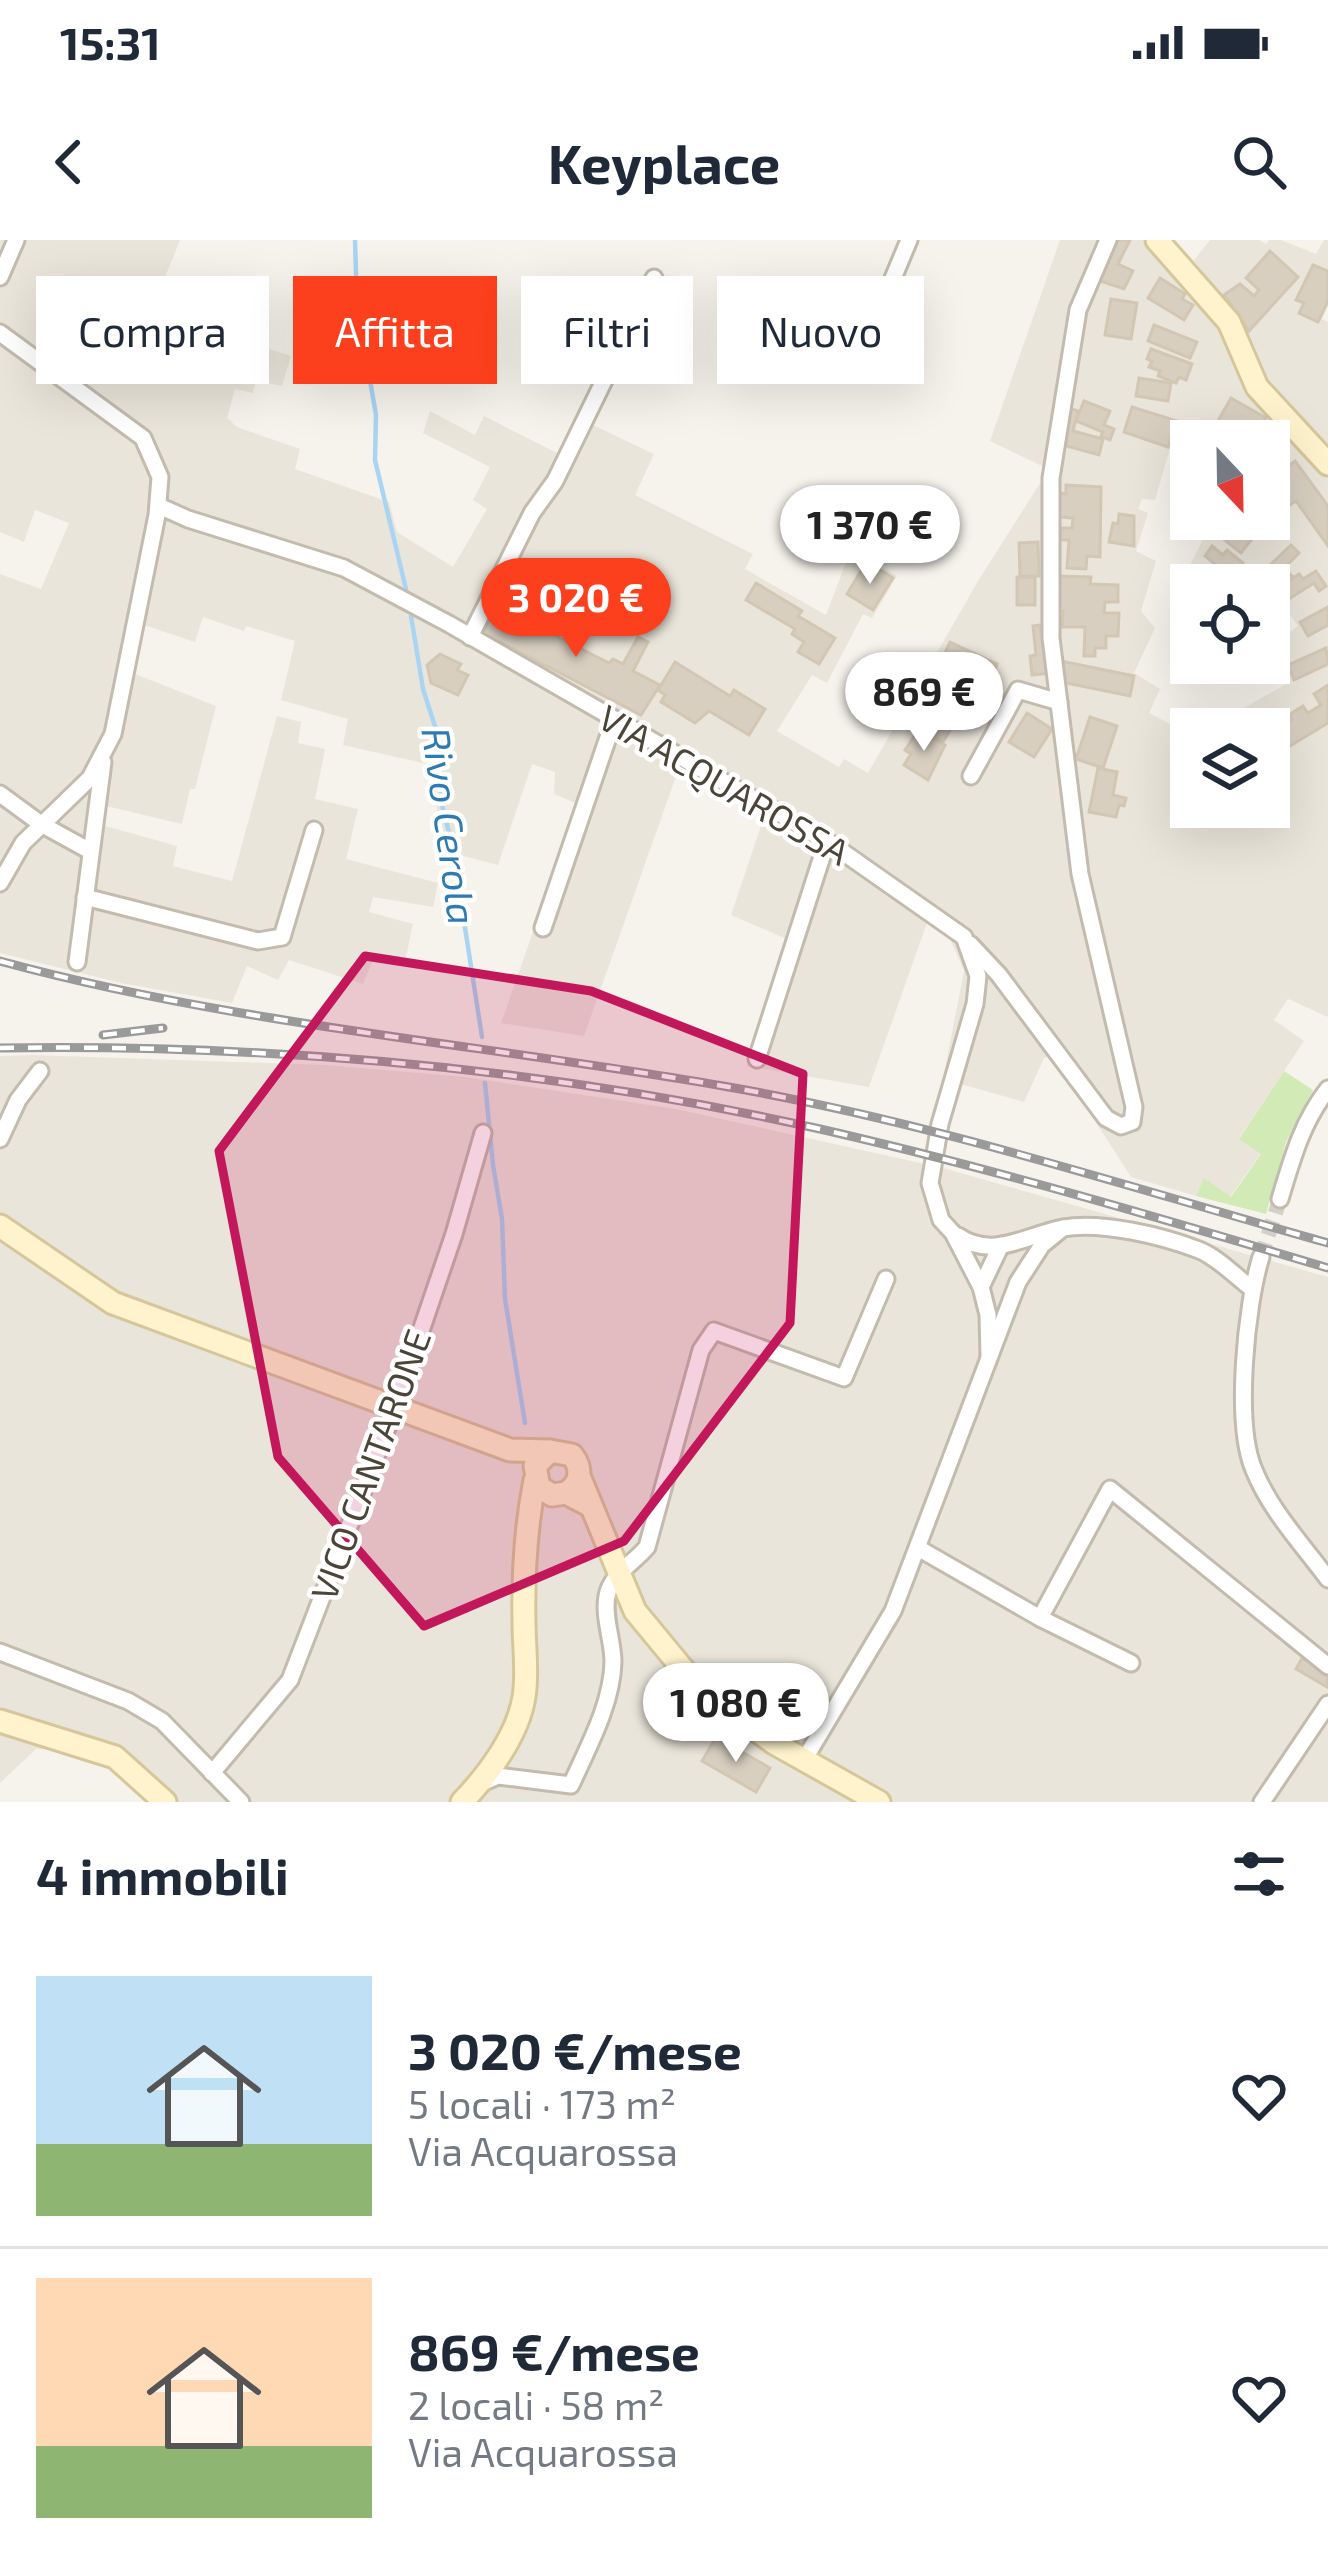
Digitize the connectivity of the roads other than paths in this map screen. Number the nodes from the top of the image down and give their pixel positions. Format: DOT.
graph roads {
  1 [pos="16,240"];
  2 [pos="910,240"];
  3 [pos="1108,240"];
  4 [pos="1157,240"];
  5 [pos="894,276"];
  6 [pos="0,278"];
  7 [pos="0,333"];
  8 [pos="602,384"];
  9 [pos="1328,464"];
  10 [pos="159,506"];
  11 [pos="470,637"];
  12 [pos="1059,703"];
  13 [pos="614,720"];
  14 [pos="103,760"];
  15 [pos="970,776"];
  16 [pos="0,794"];
  17 [pos="41,824"];
  18 [pos="314,830"];
  19 [pos="827,841"];
  20 [pos="90,851"];
  21 [pos="0,883"];
  22 [pos="85,897"];
  23 [pos="542,928"];
  24 [pos="964,937"];
  25 [pos="77,962"];
  26 [pos="757,1059"];
  27 [pos="40,1071"];
  28 [pos="1328,1088"];
  29 [pos="483,1133"];
  30 [pos="0,1139"];
  31 [pos="1280,1199"];
  32 [pos="0,1226"];
  33 [pos="1063,1228"];
  34 [pos="953,1233"];
  35 [pos="1001,1245"];
  36 [pos="1261,1257"];
  37 [pos="886,1280"];
  38 [pos="1018,1282"];
  39 [pos="981,1287"];
  40 [pos="1251,1288"];
  41 [pos="989,1357"];
  42 [pos="395,1407"];
  43 [pos="510,1450"];
  44 [pos="550,1451"];
  45 [pos="535,1477"];
  46 [pos="568,1488"];
  47 [pos="530,1509"];
  48 [pos="918,1548"];
  49 [pos="620,1572"];
  50 [pos="1328,1579"];
  51 [pos="1040,1618"];
  52 [pos="0,1652"];
  53 [pos="1132,1663"];
  54 [pos="1328,1666"];
  55 [pos="1328,1704"];
  56 [pos="0,1721"];
  57 [pos="804,1760"];
  58 [pos="212,1773"];
  59 [pos="481,1783"];
  60 [pos="165,1802"];
  61 [pos="241,1802"];
  62 [pos="463,1802"];
  63 [pos="879,1802"];
  64 [pos="1262,1802"];
  1 -- 6 [label="street"];
  2 -- 5 [label="street"];
  3 -- 12 [label="street"];
  4 -- 9 [label="street"];
  7 -- 10 [label="street"];
  8 -- 11 [label="street"];
  10 -- 11 [label="street, VIA ACQUAROSSA"];
  10 -- 14 [label="street"];
  11 -- 13 [label="street, VIA ACQUAROSSA"];
  12 -- 15 [label="street"];
  12 -- 24 [label="street, VIA ACQUAROSSA"];
  13 -- 19 [label="street, VIA ACQUAROSSA"];
  13 -- 23 [label="street"];
  14 -- 17 [label="street"];
  14 -- 20 [label="street"];
  16 -- 17 [label="street"];
  17 -- 20 [label="street"];
  17 -- 21 [label="street"];
  18 -- 22 [label="street"];
  19 -- 24 [label="street, VIA ACQUAROSSA"];
  19 -- 26 [label="street"];
  20 -- 22 [label="street"];
  22 -- 25 [label="street"];
  24 -- 34 [label="street"];
  27 -- 30 [label="street"];
  28 -- 31 [label="street"];
  29 -- 42 [label="street, VICO CANTARONE"];
  32 -- 42 [label="street"];
  33 -- 35 [label="street"];
  33 -- 38 [label="street"];
  33 -- 40 [label="street"];
  34 -- 35 [label="street"];
  34 -- 39 [label="street"];
  35 -- 38 [label="street"];
  35 -- 39 [label="street"];
  36 -- 40 [label="street"];
  37 -- 49 [label="street"];
  38 -- 41 [label="street"];
  39 -- 41 [label="street"];
  40 -- 50 [label="street"];
  41 -- 48 [label="street"];
  42 -- 43 [label="street"];
  42 -- 58 [label="street, VICO CANTARONE"];
  43 -- 44 [label="street"];
  43 -- 45 [label="street"];
  44 -- 45 [label="street"];
  44 -- 46 [label="street"];
  45 -- 46 [label="street"];
  45 -- 47 [label="street"];
  46 -- 47 [label="street"];
  46 -- 49 [label="street"];
  47 -- 59 [label="street"];
  48 -- 51 [label="street"];
  48 -- 57 [label="street"];
  49 -- 57 [label="street"];
  49 -- 59 [label="street"];
  51 -- 53 [label="street"];
  51 -- 54 [label="street"];
  52 -- 58 [label="street"];
  55 -- 64 [label="street"];
  56 -- 60 [label="street"];
  57 -- 63 [label="street"];
  58 -- 61 [label="street"];
  59 -- 62 [label="street"];
}
